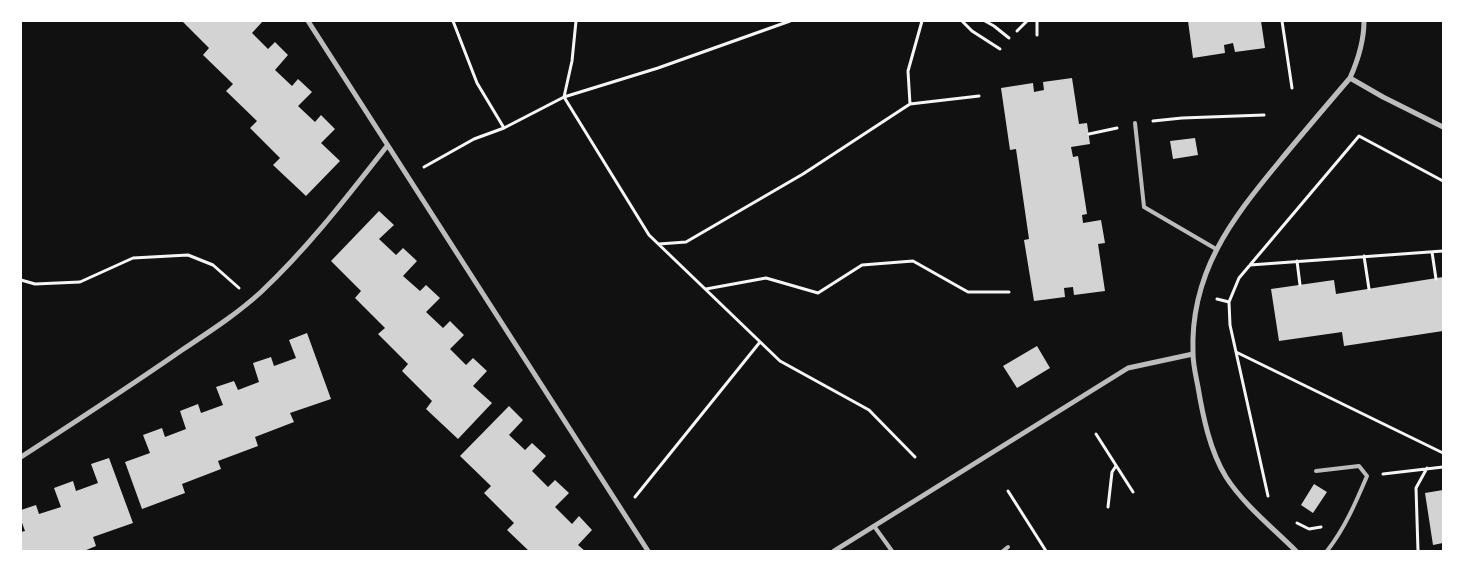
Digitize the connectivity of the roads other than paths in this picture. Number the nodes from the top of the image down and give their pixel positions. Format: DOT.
graph roads {
  1 [pos="308,21"];
  2 [pos="1364,21"];
  3 [pos="1350,78"];
  4 [pos="1135,123"];
  5 [pos="1443,127"];
  6 [pos="387,146"];
  7 [pos="1216,249"];
  8 [pos="1193,354"];
  9 [pos="21,457"];
  10 [pos="1316,471"];
  11 [pos="874,526"];
  12 [pos="1008,548"];
  13 [pos="648,551"];
  14 [pos="834,551"];
  15 [pos="892,551"];
  16 [pos="1003,551"];
  17 [pos="1296,551"];
  18 [pos="1327,551"];
  1 -- 6 [label="street"];
  2 -- 3 [label="street"];
  3 -- 5 [label="street"];
  3 -- 7 [label="street"];
  4 -- 7 [label="lane"];
  6 -- 9 [label="street"];
  6 -- 13 [label="street"];
  7 -- 8 [label="street"];
  8 -- 11 [label="street"];
  8 -- 17 [label="street"];
  10 -- 18 [label="lane"];
  11 -- 14 [label="street"];
  11 -- 15 [label="lane"];
  12 -- 16 [label="lane"];
}
